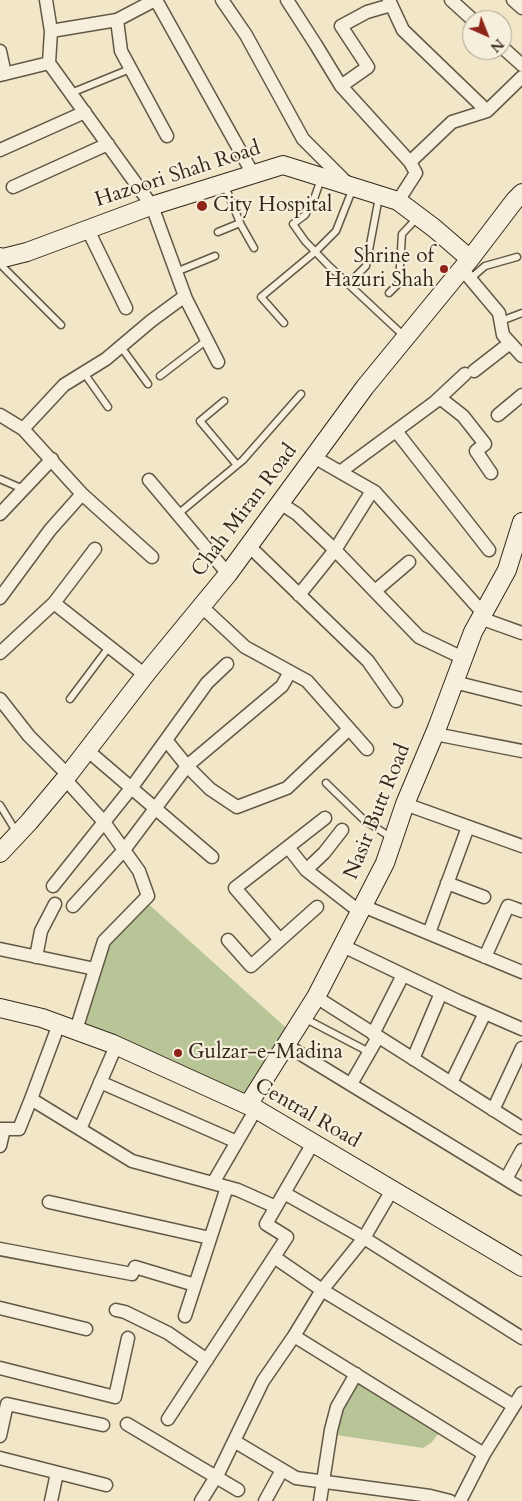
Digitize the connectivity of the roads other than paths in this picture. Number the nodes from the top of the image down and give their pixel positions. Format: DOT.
graph roads {
  1 [pos="46,0"];
  2 [pos="155,0"];
  3 [pos="222,0"];
  4 [pos="451,0"];
  5 [pos="513,0"];
  6 [pos="290,1"];
  7 [pos="390,2"];
  8 [pos="522,8"];
  9 [pos="462,10"];
  10 [pos="117,20"];
  11 [pos="51,30"];
  12 [pos="0,51"];
  13 [pos="512,56"];
  14 [pos="49,63"];
  15 [pos="522,65"];
  16 [pos="130,69"];
  17 [pos="2,74"];
  18 [pos="522,77"];
  19 [pos="341,86"];
  20 [pos="71,93"];
  21 [pos="487,111"];
  22 [pos="85,112"];
  23 [pos="167,136"];
  24 [pos="108,144"];
  25 [pos="0,150"];
  26 [pos="410,162"];
  27 [pos="253,174"];
  28 [pos="322,177"];
  29 [pos="224,183"];
  30 [pos="13,187"];
  31 [pos="352,187"];
  32 [pos="522,193"];
  33 [pos="380,195"];
  34 [pos="398,201"];
  35 [pos="152,206"];
  36 [pos="418,216"];
  37 [pos="240,223"];
  38 [pos="88,230"];
  39 [pos="218,232"];
  40 [pos="254,248"];
  41 [pos="315,252"];
  42 [pos="368,255"];
  43 [pos="1,256"];
  44 [pos="215,256"];
  45 [pos="517,257"];
  46 [pos="400,260"];
  47 [pos="467,269"];
  48 [pos="176,272"];
  49 [pos="348,284"];
  50 [pos="389,293"];
  51 [pos="185,296"];
  52 [pos="126,308"];
  53 [pos="522,313"];
  54 [pos="501,321"];
  55 [pos="284,323"];
  56 [pos="61,325"];
  57 [pos="406,338"];
  58 [pos="207,340"];
  59 [pos="510,343"];
  60 [pos="121,347"];
  61 [pos="522,356"];
  62 [pos="218,362"];
  63 [pos="84,373"];
  64 [pos="160,376"];
  65 [pos="148,384"];
  66 [pos="302,394"];
  67 [pos="522,395"];
  68 [pos="440,398"];
  69 [pos="224,400"];
  70 [pos="108,407"];
  71 [pos="0,415"];
  72 [pos="498,416"];
  73 [pos="23,429"];
  74 [pos="396,430"];
  75 [pos="314,457"];
  76 [pos="52,459"];
  77 [pos="237,465"];
  78 [pos="340,472"];
  79 [pos="491,473"];
  80 [pos="0,479"];
  81 [pos="149,480"];
  82 [pos="23,489"];
  83 [pos="372,491"];
  84 [pos="82,494"];
  85 [pos="280,503"];
  86 [pos="0,514"];
  87 [pos="178,514"];
  88 [pos="522,522"];
  89 [pos="249,546"];
  90 [pos="518,547"];
  91 [pos="95,550"];
  92 [pos="335,550"];
  93 [pos="489,550"];
  94 [pos="152,557"];
  95 [pos="409,562"];
  96 [pos="228,574"];
  97 [pos="375,591"];
  98 [pos="300,594"];
  99 [pos="0,598"];
  100 [pos="54,603"];
  101 [pos="201,606"];
  102 [pos="482,616"];
  103 [pos="522,633"];
  104 [pos="110,647"];
  105 [pos="0,653"];
  106 [pos="463,658"];
  107 [pos="227,664"];
  108 [pos="290,672"];
  109 [pos="145,675"];
  110 [pos="454,682"];
  111 [pos="70,698"];
  112 [pos="522,699"];
  113 [pos="396,701"];
  114 [pos="2,707"];
  115 [pos="349,729"];
  116 [pos="434,734"];
  117 [pos="166,740"];
  118 [pos="367,749"];
  119 [pos="87,750"];
  120 [pos="522,752"];
  121 [pos="187,766"];
  122 [pos="67,777"];
  123 [pos="326,783"];
  124 [pos="132,788"];
  125 [pos="405,804"];
  126 [pos="0,805"];
  127 [pos="156,807"];
  128 [pos="325,818"];
  129 [pos="104,822"];
  130 [pos="468,827"];
  131 [pos="342,830"];
  132 [pos="18,834"];
  133 [pos="393,838"];
  134 [pos="522,846"];
  135 [pos="288,847"];
  136 [pos="124,850"];
  137 [pos="0,853"];
  138 [pos="212,857"];
  139 [pos="306,870"];
  140 [pos="447,883"];
  141 [pos="53,886"];
  142 [pos="484,897"];
  143 [pos="55,904"];
  144 [pos="73,906"];
  145 [pos="317,907"];
  146 [pos="362,909"];
  147 [pos="522,911"];
  148 [pos="428,933"];
  149 [pos="228,940"];
  150 [pos="280,940"];
  151 [pos="343,946"];
  152 [pos="0,949"];
  153 [pos="36,957"];
  154 [pos="485,957"];
  155 [pos="520,967"];
  156 [pos="95,969"];
  157 [pos="403,975"];
  158 [pos="441,993"];
  159 [pos="316,997"];
  160 [pos="1,1010"];
  161 [pos="485,1013"];
  162 [pos="304,1017"];
  163 [pos="59,1024"];
  164 [pos="522,1029"];
  165 [pos="76,1030"];
  166 [pos="376,1035"];
  167 [pos="286,1045"];
  168 [pos="116,1046"];
  169 [pos="522,1048"];
  170 [pos="369,1052"];
  171 [pos="413,1059"];
  172 [pos="100,1082"];
  173 [pos="451,1083"];
  174 [pos="351,1084"];
  175 [pos="31,1099"];
  176 [pos="252,1107"];
  177 [pos="493,1110"];
  178 [pos="522,1128"];
  179 [pos="2,1129"];
  180 [pos="80,1129"];
  181 [pos="237,1142"];
  182 [pos="313,1143"];
  183 [pos="0,1146"];
  184 [pos="522,1150"];
  185 [pos="506,1179"];
  186 [pos="213,1183"];
  187 [pos="228,1187"];
  188 [pos="522,1189"];
  189 [pos="392,1190"];
  190 [pos="284,1193"];
  191 [pos="49,1202"];
  192 [pos="276,1207"];
  193 [pos="210,1238"];
  194 [pos="364,1238"];
  195 [pos="0,1248"];
  196 [pos="274,1257"];
  197 [pos="522,1267"];
  198 [pos="195,1285"];
  199 [pos="322,1290"];
  200 [pos="0,1308"];
  201 [pos="116,1310"];
  202 [pos="184,1316"];
  203 [pos="86,1329"];
  204 [pos="294,1336"];
  205 [pos="128,1338"];
  206 [pos="522,1338"];
  207 [pos="207,1360"];
  208 [pos="0,1368"];
  209 [pos="356,1374"];
  210 [pos="522,1393"];
  211 [pos="514,1406"];
  212 [pos="168,1418"];
  213 [pos="127,1424"];
  214 [pos="103,1425"];
  215 [pos="1,1430"];
  216 [pos="234,1441"];
  217 [pos="484,1454"];
  218 [pos="0,1458"];
  219 [pos="282,1470"];
  220 [pos="57,1473"];
  221 [pos="217,1476"];
  222 [pos="323,1482"];
  223 [pos="106,1484"];
  224 [pos="238,1490"];
  225 [pos="51,1501"];
  226 [pos="202,1501"];
  227 [pos="265,1501"];
  228 [pos="320,1501"];
  229 [pos="450,1501"];
  230 [pos="460,1501"];
  1 -- 11 [label="street"];
  2 -- 10 [label="street"];
  2 -- 27 [label="street"];
  3 -- 31 [label="street"];
  4 -- 9 [label="street"];
  5 -- 8 [label="street"];
  6 -- 19 [label="street"];
  7 -- 19 [label="street"];
  7 -- 21 [label="street"];
  10 -- 11 [label="street"];
  10 -- 16 [label="street"];
  11 -- 14 [label="street"];
  12 -- 17 [label="street"];
  13 -- 15 [label="street"];
  14 -- 17 [label="street"];
  14 -- 20 [label="street"];
  16 -- 20 [label="lane"];
  16 -- 23 [label="street"];
  18 -- 21 [label="street"];
  19 -- 26 [label="street"];
  20 -- 22 [label="street"];
  21 -- 26 [label="street"];
  22 -- 24 [label="street"];
  22 -- 25 [label="street"];
  24 -- 30 [label="street"];
  24 -- 35 [label="street"];
  26 -- 34 [label="street"];
  27 -- 28 [label="street, Hazoori Shah Road"];
  27 -- 29 [label="street, Hazoori Shah Road"];
  28 -- 31 [label="street, Hazoori Shah Road"];
  28 -- 41 [label="lane"];
  29 -- 35 [label="street, Hazoori Shah Road"];
  29 -- 37 [label="lane"];
  31 -- 33 [label="street, Hazoori Shah Road"];
  31 -- 41 [label="lane"];
  32 -- 47 [label="street, Chah Miran Road"];
  33 -- 34 [label="street, Hazoori Shah Road"];
  33 -- 42 [label="lane"];
  34 -- 36 [label="street, Hazoori Shah Road"];
  35 -- 38 [label="street, Hazoori Shah Road"];
  35 -- 48 [label="street"];
  36 -- 46 [label="lane"];
  36 -- 47 [label="street, Hazoori Shah Road"];
  37 -- 39 [label="lane"];
  37 -- 40 [label="lane"];
  38 -- 43 [label="street, Hazoori Shah Road"];
  38 -- 52 [label="street"];
  41 -- 49 [label="lane"];
  41 -- 55 [label="lane"];
  42 -- 46 [label="lane"];
  42 -- 49 [label="lane"];
  43 -- 56 [label="lane"];
  44 -- 48 [label="lane"];
  45 -- 47 [label="lane"];
  46 -- 50 [label="lane"];
  47 -- 54 [label="street"];
  47 -- 57 [label="street, Chah Miran Road"];
  48 -- 51 [label="street"];
  49 -- 57 [label="lane"];
  51 -- 58 [label="street"];
  51 -- 60 [label="street"];
  53 -- 54 [label="lane"];
  54 -- 59 [label="street"];
  57 -- 75 [label="street, Chah Miran Road"];
  58 -- 62 [label="street"];
  58 -- 64 [label="lane"];
  59 -- 61 [label="street"];
  59 -- 68 [label="street"];
  60 -- 63 [label="street"];
  60 -- 65 [label="lane"];
  63 -- 70 [label="lane"];
  63 -- 73 [label="street"];
  66 -- 77 [label="lane"];
  67 -- 72 [label="street"];
  68 -- 74 [label="street"];
  68 -- 79 [label="street"];
  69 -- 77 [label="lane"];
  71 -- 73 [label="street"];
  73 -- 76 [label="street"];
  74 -- 78 [label="street"];
  74 -- 93 [label="street"];
  75 -- 78 [label="street"];
  75 -- 85 [label="street, Chah Miran Road"];
  76 -- 82 [label="street"];
  76 -- 84 [label="street"];
  77 -- 87 [label="lane"];
  78 -- 83 [label="street"];
  80 -- 82 [label="lane"];
  81 -- 87 [label="street"];
  82 -- 86 [label="street"];
  83 -- 92 [label="street"];
  83 -- 102 [label="street"];
  84 -- 94 [label="street"];
  84 -- 99 [label="street"];
  85 -- 89 [label="street, Chah Miran Road"];
  85 -- 92 [label="street"];
  87 -- 96 [label="street"];
  88 -- 90 [label="street, Nasir Butt Road"];
  89 -- 96 [label="street, Chah Miran Road"];
  89 -- 98 [label="street"];
  90 -- 102 [label="street, Nasir Butt Road"];
  91 -- 100 [label="street"];
  92 -- 97 [label="street"];
  92 -- 98 [label="street"];
  95 -- 97 [label="street"];
  96 -- 101 [label="street, Chah Miran Road"];
  97 -- 106 [label="street"];
  98 -- 113 [label="street"];
  100 -- 104 [label="street"];
  100 -- 105 [label="street"];
  101 -- 108 [label="street"];
  101 -- 109 [label="street, Chah Miran Road"];
  102 -- 103 [label="street"];
  102 -- 106 [label="street, Nasir Butt Road"];
  104 -- 109 [label="street"];
  104 -- 111 [label="lane"];
  106 -- 110 [label="street, Nasir Butt Road"];
  107 -- 117 [label="street"];
  108 -- 115 [label="street"];
  108 -- 121 [label="street"];
  109 -- 119 [label="street, Chah Miran Road"];
  110 -- 112 [label="street"];
  110 -- 116 [label="street, Nasir Butt Road"];
  114 -- 122 [label="street"];
  115 -- 118 [label="street"];
  115 -- 121 [label="street"];
  116 -- 120 [label="street"];
  116 -- 125 [label="street, Nasir Butt Road"];
  117 -- 121 [label="street"];
  117 -- 124 [label="street"];
  119 -- 122 [label="street, Chah Miran Road"];
  119 -- 124 [label="street"];
  121 -- 127 [label="street"];
  122 -- 129 [label="street"];
  122 -- 132 [label="street, Chah Miran Road"];
  123 -- 133 [label="lane"];
  124 -- 127 [label="street"];
  124 -- 129 [label="street"];
  125 -- 130 [label="street"];
  125 -- 133 [label="street, Nasir Butt Road"];
  126 -- 132 [label="lane"];
  127 -- 136 [label="street"];
  127 -- 138 [label="street"];
  128 -- 135 [label="street"];
  129 -- 136 [label="street"];
  129 -- 141 [label="street"];
  130 -- 134 [label="street"];
  130 -- 140 [label="street"];
  131 -- 139 [label="street"];
  132 -- 137 [label="street, Chah Miran Road"];
  133 -- 146 [label="street, Nasir Butt Road"];
  135 -- 139 [label="street"];
  135 -- 150 [label="street"];
  136 -- 144 [label="street"];
  136 -- 156 [label="street"];
  139 -- 146 [label="street"];
  140 -- 142 [label="street"];
  140 -- 148 [label="street"];
  143 -- 153 [label="street"];
  145 -- 150 [label="street"];
  146 -- 148 [label="street"];
  146 -- 151 [label="street, Nasir Butt Road"];
  147 -- 154 [label="street"];
  148 -- 154 [label="street"];
  149 -- 150 [label="street"];
  151 -- 157 [label="street"];
  151 -- 159 [label="street, Nasir Butt Road"];
  152 -- 153 [label="street"];
  153 -- 156 [label="street"];
  154 -- 155 [label="street"];
  156 -- 165 [label="street"];
  157 -- 158 [label="street"];
  157 -- 166 [label="street"];
  158 -- 161 [label="street"];
  158 -- 171 [label="street"];
  159 -- 162 [label="street, Nasir Butt Road"];
  159 -- 166 [label="street"];
  160 -- 163 [label="street, Central Road"];
  161 -- 164 [label="street"];
  161 -- 173 [label="street"];
  162 -- 167 [label="street, Nasir Butt Road"];
  162 -- 170 [label="lane"];
  163 -- 165 [label="street, Central Road"];
  163 -- 175 [label="street"];
  165 -- 168 [label="street, Central Road"];
  166 -- 170 [label="street"];
  166 -- 171 [label="street"];
  167 -- 174 [label="street"];
  167 -- 176 [label="street, Nasir Butt Road"];
  168 -- 172 [label="street"];
  168 -- 176 [label="street, Central Road"];
  169 -- 177 [label="street"];
  170 -- 174 [label="street"];
  171 -- 173 [label="street"];
  172 -- 180 [label="street"];
  172 -- 181 [label="street"];
  173 -- 177 [label="street"];
  174 -- 185 [label="street"];
  175 -- 179 [label="street"];
  175 -- 180 [label="street"];
  176 -- 181 [label="street"];
  176 -- 182 [label="street, Central Road"];
  177 -- 178 [label="street"];
  179 -- 183 [label="street"];
  180 -- 186 [label="street"];
  181 -- 186 [label="street"];
  182 -- 189 [label="street, Central Road"];
  182 -- 190 [label="street"];
  184 -- 185 [label="street"];
  185 -- 188 [label="street"];
  186 -- 187 [label="street"];
  187 -- 192 [label="street"];
  187 -- 193 [label="street"];
  189 -- 194 [label="street"];
  189 -- 197 [label="street, Central Road"];
  190 -- 192 [label="street"];
  190 -- 194 [label="street"];
  191 -- 193 [label="street"];
  192 -- 196 [label="street"];
  193 -- 198 [label="street"];
  194 -- 199 [label="street"];
  194 -- 206 [label="street"];
  195 -- 198 [label="street"];
  196 -- 199 [label="street"];
  196 -- 207 [label="street"];
  198 -- 202 [label="street"];
  199 -- 204 [label="street"];
  199 -- 211 [label="street"];
  200 -- 203 [label="street"];
  201 -- 207 [label="street"];
  204 -- 209 [label="street"];
  204 -- 216 [label="street"];
  205 -- 208 [label="street"];
  207 -- 212 [label="street"];
  209 -- 217 [label="street"];
  209 -- 222 [label="street"];
  210 -- 211 [label="street"];
  211 -- 217 [label="street"];
  213 -- 221 [label="street"];
  214 -- 215 [label="street"];
  216 -- 219 [label="street"];
  216 -- 221 [label="street"];
  217 -- 230 [label="street"];
  218 -- 220 [label="street"];
  219 -- 222 [label="street"];
  219 -- 227 [label="street"];
  220 -- 223 [label="street"];
  220 -- 225 [label="street"];
  221 -- 224 [label="street"];
  221 -- 226 [label="street"];
  222 -- 228 [label="street"];
  222 -- 229 [label="street"];
}
